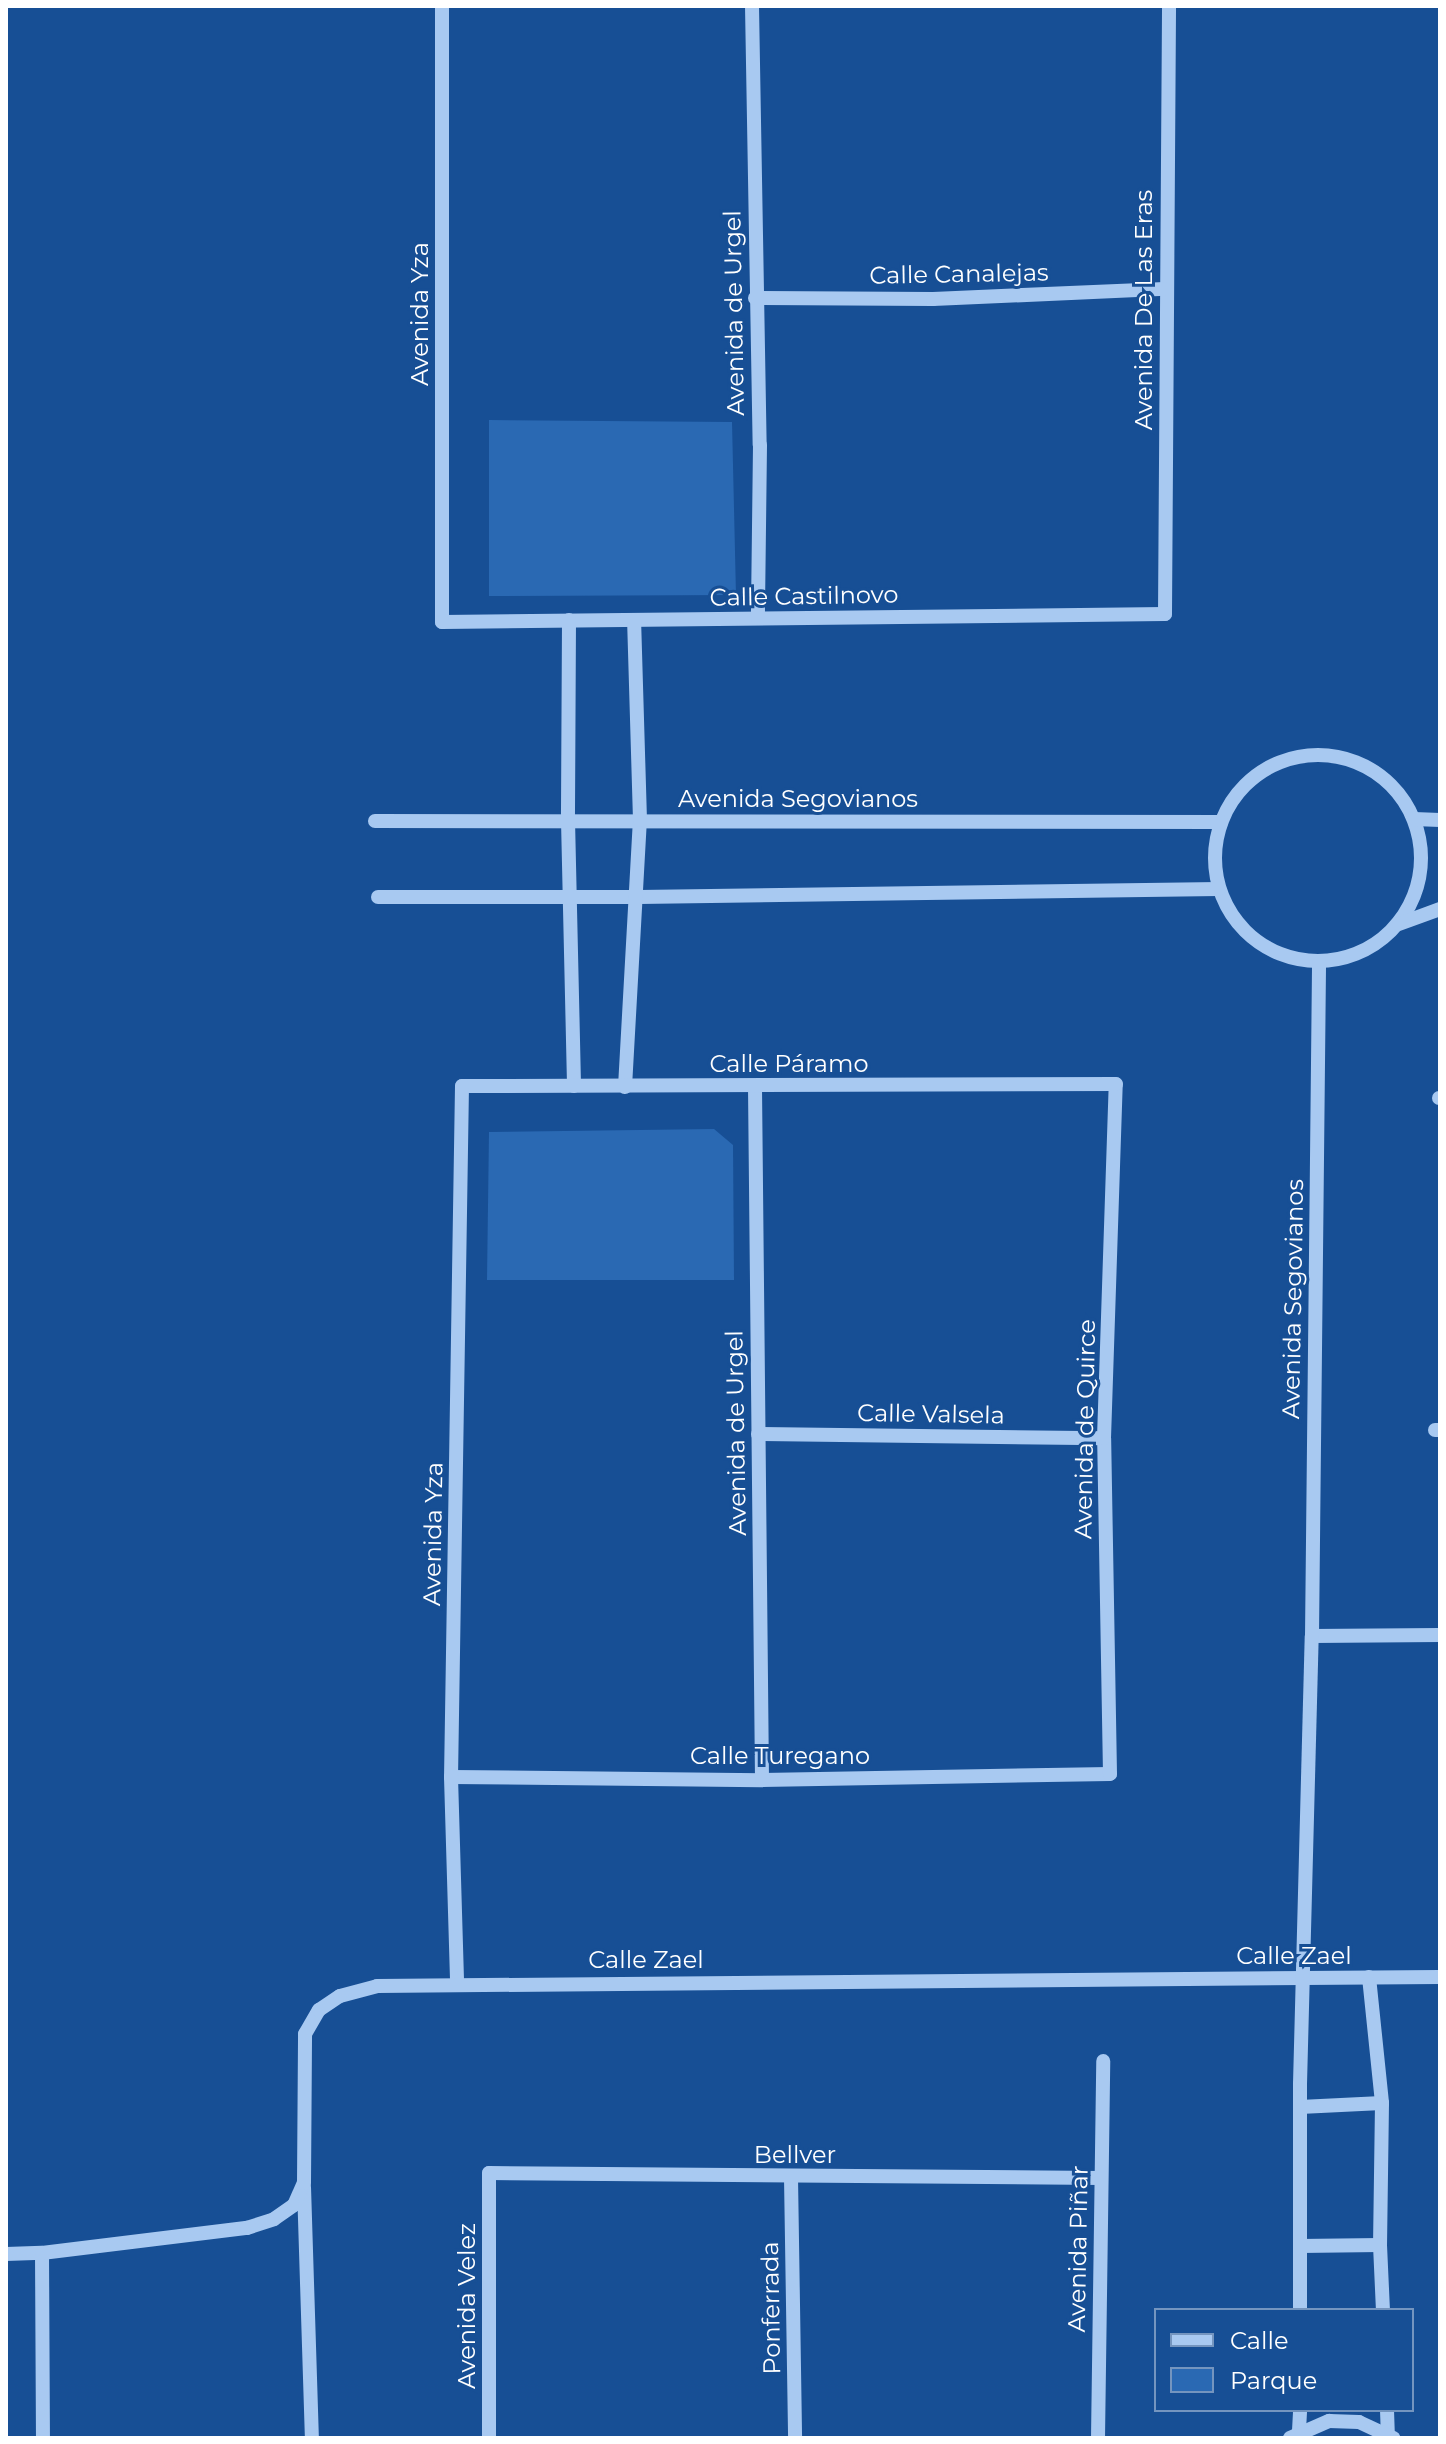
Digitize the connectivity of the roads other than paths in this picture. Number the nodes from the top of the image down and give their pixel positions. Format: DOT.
graph roads {
  1 [pos="442,6"];
  2 [pos="752,6"];
  3 [pos="1169,6"];
  4 [pos="1165,289"];
  5 [pos="755,298"];
  6 [pos="1165,614"];
  7 [pos="758,618"];
  8 [pos="569,620"];
  9 [pos="634,620"];
  10 [pos="442,622"];
  11 [pos="1414,819"];
  12 [pos="568,820"];
  13 [pos="640,820"];
  14 [pos="1440,820"];
  15 [pos="375,821"];
  16 [pos="1221,822"];
  17 [pos="1219,889"];
  18 [pos="571,896"];
  19 [pos="378,897"];
  20 [pos="639,897"];
  21 [pos="1440,909"];
  22 [pos="1399,924"];
  23 [pos="1319,962"];
  24 [pos="1116,1084"];
  25 [pos="462,1086"];
  26 [pos="574,1086"];
  27 [pos="625,1087"];
  28 [pos="755,1087"];
  29 [pos="758,1434"];
  30 [pos="1104,1438"];
  31 [pos="1440,1635"];
  32 [pos="1312,1636"];
  33 [pos="1110,1774"];
  34 [pos="451,1777"];
  35 [pos="762,1780"];
  36 [pos="1369,1977"];
  37 [pos="1440,1977"];
  38 [pos="1302,1978"];
  39 [pos="457,1984"];
  40 [pos="1103,2061"];
  41 [pos="1382,2103"];
  42 [pos="1300,2107"];
  43 [pos="489,2173"];
  44 [pos="791,2177"];
  45 [pos="1101,2178"];
  46 [pos="304,2183"];
  47 [pos="1380,2245"];
  48 [pos="1300,2246"];
  49 [pos="42,2253"];
  50 [pos="6,2254"];
  51 [pos="1300,2308"];
  52 [pos="1383,2308"];
  53 [pos="1300,2412"];
  54 [pos="1387,2412"];
  55 [pos="1295,2434"];
  56 [pos="1391,2436"];
  57 [pos="43,2438"];
  58 [pos="312,2438"];
  59 [pos="489,2438"];
  60 [pos="795,2438"];
  61 [pos="1098,2438"];
  1 -- 10 [label="street, Avenida Yza"];
  2 -- 5 [label="street, Avenida de Urgel"];
  3 -- 4 [label="street, Avenida De Las Eras"];
  4 -- 5 [label="street, Calle Canalejas"];
  4 -- 6 [label="street, Avenida De Las Eras"];
  5 -- 7 [label="street, Avenida de Urgel"];
  6 -- 7 [label="street, Calle Castilnovo"];
  7 -- 9 [label="street, Calle Castilnovo"];
  8 -- 9 [label="street, Calle Castilnovo"];
  8 -- 10 [label="street, Calle Castilnovo"];
  8 -- 12 [label="street"];
  9 -- 13 [label="street"];
  11 -- 14 [label="street"];
  11 -- 16 [label="street"];
  11 -- 22 [label="street"];
  12 -- 13 [label="street, Avenida Segovianos"];
  12 -- 15 [label="street, Avenida Segovianos"];
  12 -- 18 [label="street"];
  13 -- 16 [label="street, Avenida Segovianos"];
  13 -- 20 [label="street"];
  16 -- 17 [label="street"];
  17 -- 20 [label="street"];
  17 -- 23 [label="street"];
  18 -- 19 [label="street"];
  18 -- 20 [label="street"];
  18 -- 26 [label="street"];
  20 -- 27 [label="street"];
  21 -- 22 [label="street"];
  22 -- 23 [label="street"];
  23 -- 32 [label="street, Avenida Segovianos"];
  24 -- 28 [label="street, Calle Páramo"];
  24 -- 30 [label="street, Avenida de Quirce"];
  25 -- 26 [label="street, Calle Páramo"];
  25 -- 34 [label="street, Avenida Yza"];
  26 -- 27 [label="street, Calle Páramo"];
  27 -- 28 [label="street, Calle Páramo"];
  28 -- 29 [label="street, Avenida de Urgel"];
  29 -- 30 [label="street, Calle Valsela"];
  29 -- 35 [label="street, Avenida de Urgel"];
  30 -- 33 [label="street, Avenida de Quirce"];
  31 -- 32 [label="street"];
  32 -- 38 [label="street, Avenida Segovianos"];
  33 -- 35 [label="street, Calle Turegano"];
  34 -- 35 [label="street, Calle Turegano"];
  34 -- 39 [label="street, Avenida Yza"];
  36 -- 37 [label="street, Calle Zael"];
  36 -- 38 [label="street, Calle Zael"];
  36 -- 41 [label="street"];
  38 -- 39 [label="street, Calle Zael"];
  38 -- 42 [label="street, Avenida Segovianos"];
  39 -- 46 [label="street, Calle Zael"];
  40 -- 45 [label="street, Avenida Piñar"];
  41 -- 42 [label="street"];
  41 -- 47 [label="street"];
  42 -- 48 [label="street, Avenida Segovianos"];
  43 -- 44 [label="street, Bellver"];
  43 -- 59 [label="street, Avenida Velez"];
  44 -- 45 [label="street, Bellver"];
  44 -- 60 [label="street, Ponferrada"];
  45 -- 61 [label="street, Avenida Piñar"];
  46 -- 49 [label="street"];
  46 -- 58 [label="street, Calle Zael"];
  47 -- 48 [label="street"];
  47 -- 52 [label="street"];
  48 -- 51 [label="street, Avenida Segovianos"];
  49 -- 50 [label="street"];
  49 -- 57 [label="street"];
  53 -- 55 [label="street"];
  54 -- 56 [label="street"];
  55 -- 56 [label="street"];
}
